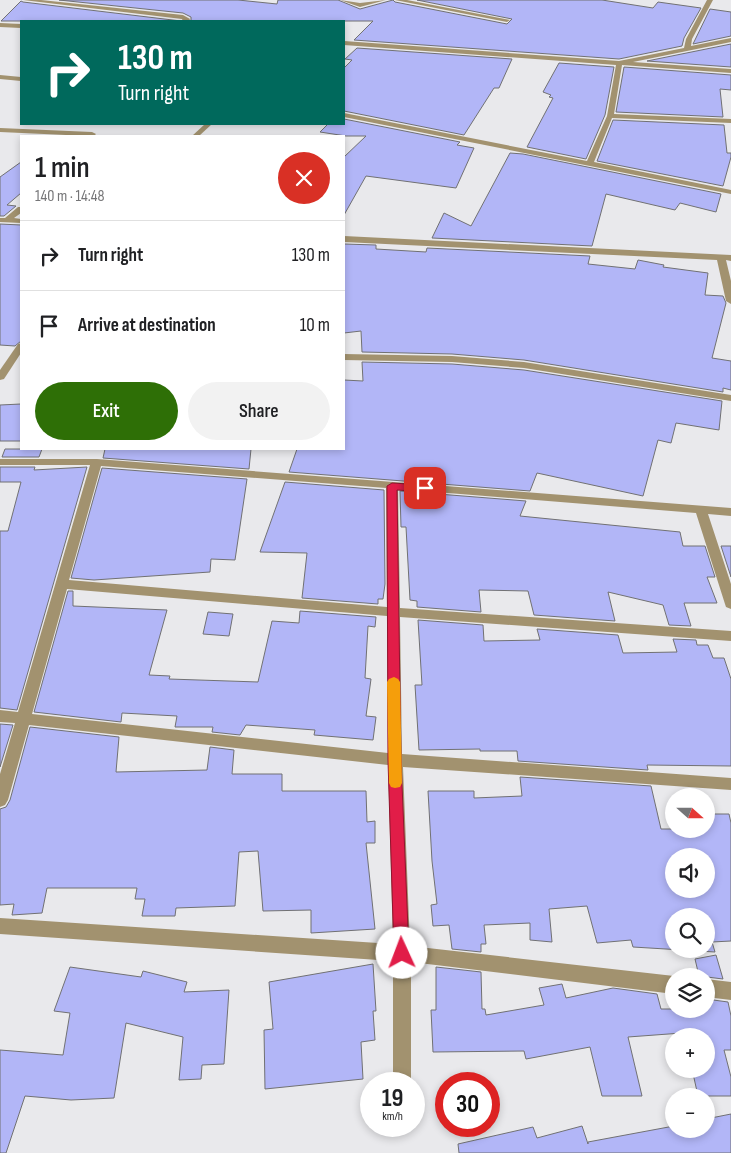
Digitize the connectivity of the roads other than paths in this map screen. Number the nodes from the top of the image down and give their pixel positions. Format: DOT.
graph roads {
  1 [pos="26,0"];
  2 [pos="114,0"];
  3 [pos="343,0"];
  4 [pos="383,0"];
  5 [pos="398,0"];
  6 [pos="710,0"];
  7 [pos="99,8"];
  8 [pos="186,20"];
  9 [pos="507,20"];
  10 [pos="0,25"];
  11 [pos="20,26"];
  12 [pos="731,40"];
  13 [pos="345,43"];
  14 [pos="687,50"];
  15 [pos="619,63"];
  16 [pos="731,71"];
  17 [pos="0,77"];
  18 [pos="20,79"];
  19 [pos="345,116"];
  20 [pos="610,116"];
  21 [pos="731,121"];
  22 [pos="208,125"];
  23 [pos="0,130"];
  24 [pos="92,135"];
  25 [pos="196,135"];
  26 [pos="590,166"];
  27 [pos="731,192"];
  28 [pos="20,210"];
  29 [pos="4,220"];
  30 [pos="20,222"];
  31 [pos="345,239"];
  32 [pos="726,258"];
  33 [pos="731,301"];
  34 [pos="0,355"];
  35 [pos="18,357"];
  36 [pos="345,358"];
  37 [pos="0,378"];
  38 [pos="731,398"];
  39 [pos="0,462"];
  40 [pos="97,462"];
  41 [pos="392,486"];
  42 [pos="701,511"];
  43 [pos="731,512"];
  44 [pos="62,584"];
  45 [pos="731,604"];
  46 [pos="393,612"];
  47 [pos="731,636"];
  48 [pos="0,716"];
  49 [pos="24,718"];
  50 [pos="394,760"];
  51 [pos="731,784"];
  52 [pos="0,800"];
  53 [pos="0,926"];
  54 [pos="402,953"];
  55 [pos="665,984"];
  56 [pos="715,989"];
  57 [pos="731,991"];
  58 [pos="402,1072"];
  1 -- 7 [label="street"];
  2 -- 7 [label="street"];
  3 -- 4 [label="street"];
  5 -- 9 [label="street"];
  6 -- 14 [label="street"];
  7 -- 8 [label="street"];
  10 -- 11 [label="street"];
  12 -- 14 [label="street"];
  13 -- 15 [label="street"];
  14 -- 15 [label="street"];
  15 -- 16 [label="street"];
  15 -- 20 [label="street"];
  17 -- 18 [label="street"];
  19 -- 26 [label="street"];
  20 -- 21 [label="street"];
  20 -- 26 [label="street"];
  22 -- 25 [label="street"];
  23 -- 24 [label="street"];
  26 -- 27 [label="street"];
  28 -- 29 [label="street"];
  29 -- 30 [label="street"];
  31 -- 32 [label="street"];
  32 -- 33 [label="street"];
  34 -- 35 [label="street"];
  35 -- 37 [label="street"];
  36 -- 38 [label="street"];
  39 -- 40 [label="street"];
  40 -- 41 [label="street"];
  40 -- 44 [label="street"];
  41 -- 42 [label="street"];
  41 -- 46 [label="street"];
  42 -- 43 [label="street"];
  42 -- 45 [label="street"];
  44 -- 46 [label="street"];
  44 -- 49 [label="street"];
  46 -- 47 [label="street"];
  46 -- 50 [label="street"];
  48 -- 49 [label="street"];
  49 -- 50 [label="street"];
  49 -- 52 [label="street"];
  50 -- 51 [label="street"];
  50 -- 54 [label="street"];
  53 -- 54 [label="street"];
  54 -- 55 [label="street"];
  54 -- 58 [label="street"];
  56 -- 57 [label="street"];
}
